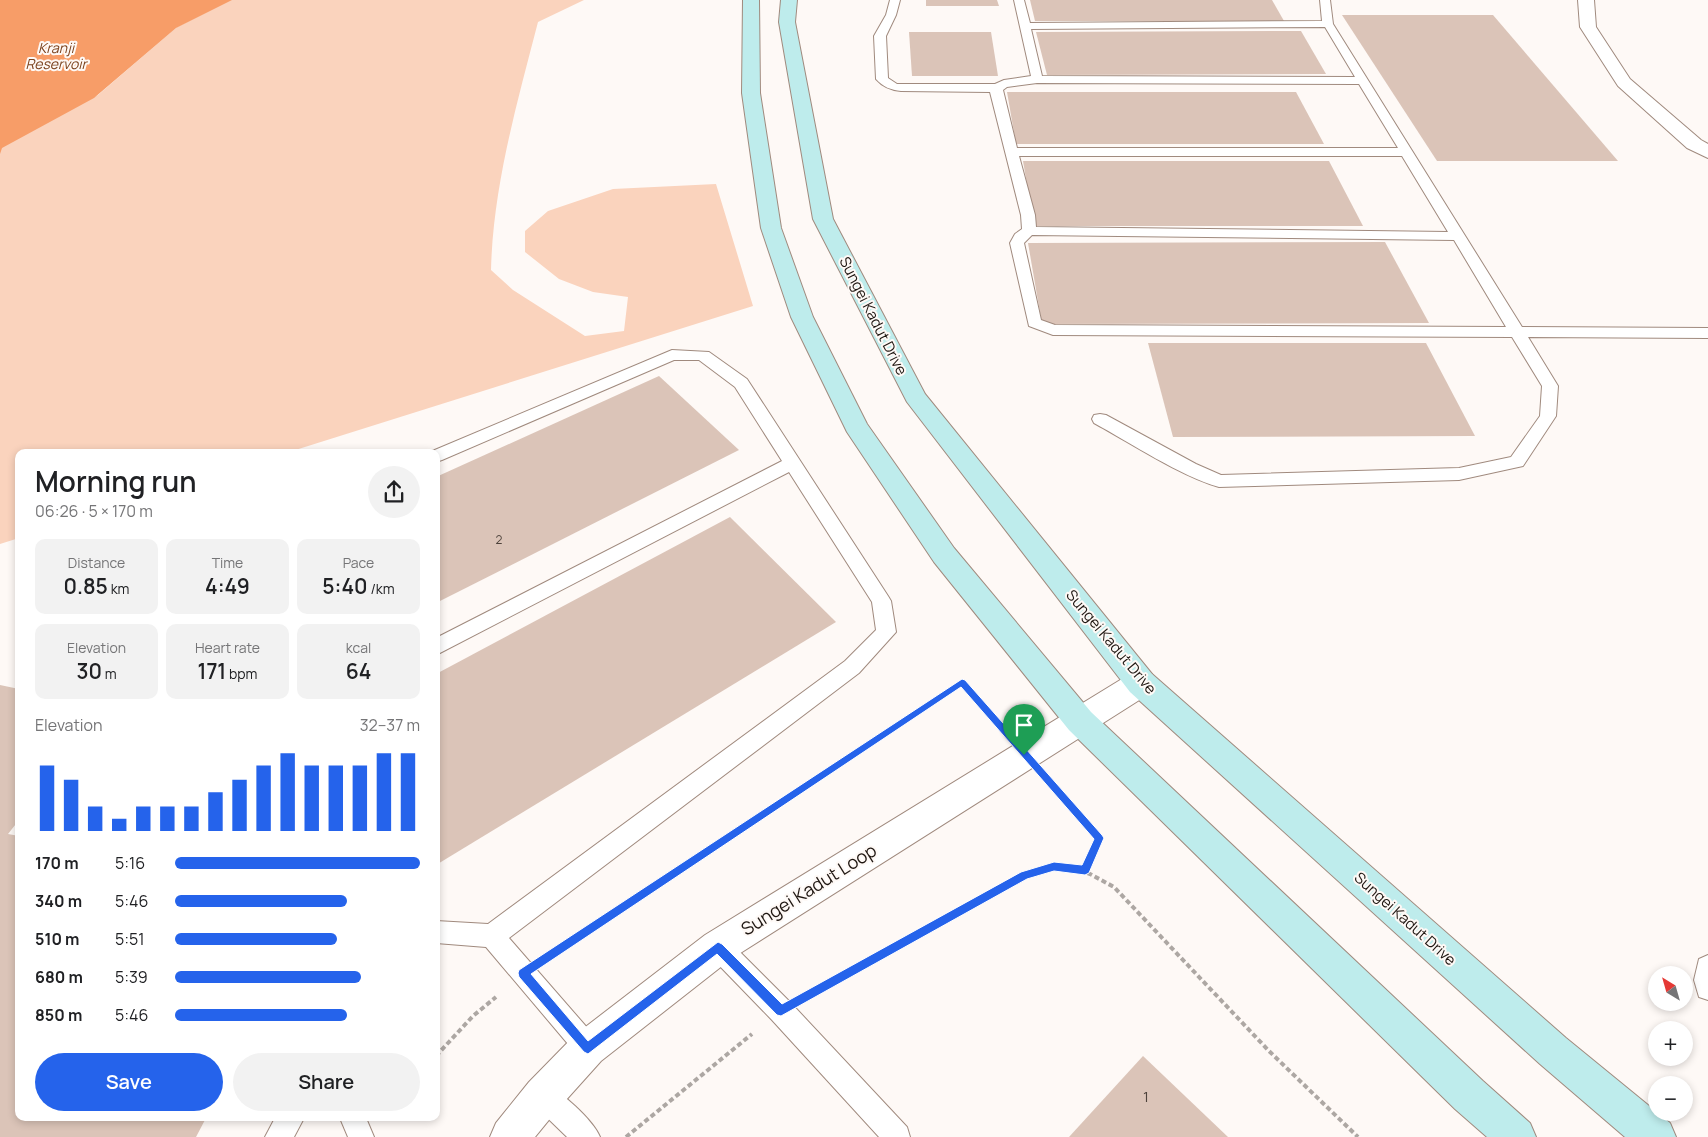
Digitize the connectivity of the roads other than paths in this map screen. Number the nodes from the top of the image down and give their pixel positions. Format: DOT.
graph roads {
  1 [pos="751,0"];
  2 [pos="789,0"];
  3 [pos="896,0"];
  4 [pos="1020,0"];
  5 [pos="1325,0"];
  6 [pos="1586,0"];
  7 [pos="1328,24"];
  8 [pos="1025,26"];
  9 [pos="1037,79"];
  10 [pos="1363,81"];
  11 [pos="996,88"];
  12 [pos="1012,152"];
  13 [pos="1406,152"];
  14 [pos="1708,152"];
  15 [pos="1029,231"];
  16 [pos="1458,236"];
  17 [pos="1516,331"];
  18 [pos="1708,334"];
  19 [pos="1100,419"];
  20 [pos="440,454"];
  21 [pos="793,463"];
  22 [pos="440,645"];
  23 [pos="1141,683"];
  24 [pos="1080,720"];
  25 [pos="440,932"];
  26 [pos="492,936"];
  27 [pos="718,947"];
  28 [pos="1708,967"];
  29 [pos="1708,988"];
  30 [pos="588,1048"];
  31 [pos="543,1096"];
  32 [pos="289,1121"];
  33 [pos="354,1121"];
  34 [pos="278,1137"];
  35 [pos="361,1137"];
  36 [pos="510,1137"];
  37 [pos="587,1137"];
  38 [pos="897,1137"];
  39 [pos="1516,1137"];
  40 [pos="1656,1137"];
  1 -- 24 [label="main road"];
  2 -- 23 [label="main road, Sungei Kadut Drive"];
  3 -- 11 [label="lane"];
  4 -- 8 [label="lane"];
  5 -- 7 [label="lane"];
  6 -- 14 [label="street"];
  7 -- 8 [label="lane"];
  7 -- 10 [label="lane"];
  8 -- 9 [label="lane"];
  9 -- 10 [label="lane"];
  9 -- 11 [label="lane"];
  10 -- 13 [label="lane"];
  11 -- 12 [label="lane"];
  12 -- 13 [label="lane"];
  12 -- 15 [label="lane"];
  13 -- 16 [label="lane"];
  15 -- 16 [label="lane"];
  15 -- 17 [label="lane"];
  16 -- 17 [label="lane"];
  17 -- 18 [label="lane"];
  17 -- 19 [label="lane"];
  20 -- 21 [label="lane"];
  21 -- 22 [label="lane"];
  21 -- 26 [label="lane"];
  23 -- 24 [label="street, Sungei Kadut Loop"];
  23 -- 40 [label="main road, Sungei Kadut Drive"];
  24 -- 27 [label="street, Sungei Kadut Loop"];
  24 -- 39 [label="main road"];
  25 -- 26 [label="lane"];
  26 -- 30 [label="lane"];
  27 -- 30 [label="street, Sungei Kadut Loop"];
  27 -- 38 [label="lane"];
  28 -- 29 [label="lane"];
  30 -- 31 [label="street, Sungei Kadut Loop"];
  31 -- 36 [label="street, Sungei Kadut Loop"];
  31 -- 37 [label="lane"];
  32 -- 34 [label="lane"];
  33 -- 35 [label="lane"];
}
